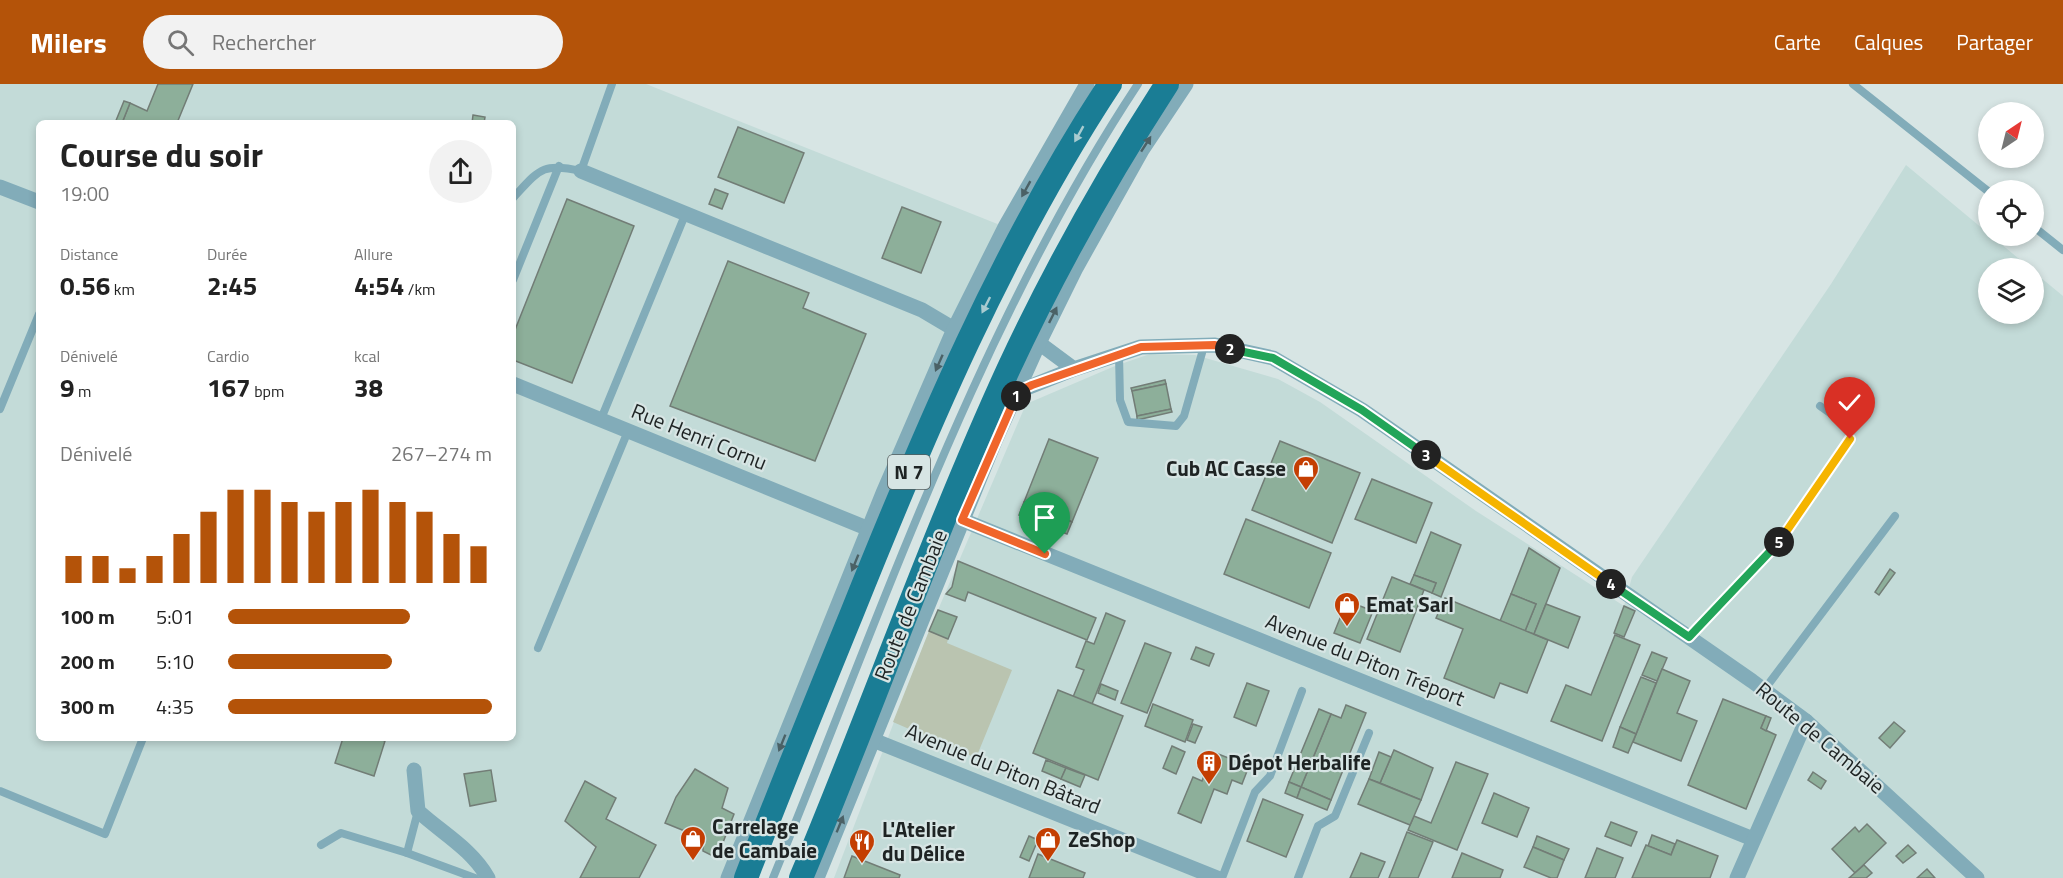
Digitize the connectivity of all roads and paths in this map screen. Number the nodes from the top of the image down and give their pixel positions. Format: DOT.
graph roads {
  1 [pos="612,84"];
  2 [pos="1087,84"];
  3 [pos="1110,84"];
  4 [pos="1138,84"];
  5 [pos="1167,84"];
  6 [pos="1186,84"];
  7 [pos="1853,84"];
  8 [pos="559,166"];
  9 [pos="581,171"];
  10 [pos="1978,183"];
  11 [pos="0,187"];
  12 [pos="516,195"];
  13 [pos="36,201"];
  14 [pos="685,215"];
  15 [pos="2044,235"];
  16 [pos="2063,250"];
  17 [pos="516,273"];
  18 [pos="36,321"];
  19 [pos="954,329"];
  20 [pos="1039,344"];
  21 [pos="1204,346"];
  22 [pos="1119,355"];
  23 [pos="1074,369"];
  24 [pos="516,385"];
  25 [pos="1019,391"];
  26 [pos="1820,406"];
  27 [pos="0,409"];
  28 [pos="601,419"];
  29 [pos="628,431"];
  30 [pos="1895,516"];
  31 [pos="962,520"];
  32 [pos="869,529"];
  33 [pos="1689,637"];
  34 [pos="538,648"];
  35 [pos="1764,690"];
  36 [pos="1302,691"];
  37 [pos="1806,721"];
  38 [pos="1369,733"];
  39 [pos="873,740"];
  40 [pos="142,741"];
  41 [pos="414,771"];
  42 [pos="0,791"];
  43 [pos="418,811"];
  44 [pos="1753,839"];
  45 [pos="321,845"];
  46 [pos="407,853"];
  47 [pos="475,878"];
  48 [pos="488,878"];
  49 [pos="728,878"];
  50 [pos="746,878"];
  51 [pos="773,878"];
  52 [pos="801,878"];
  53 [pos="817,878"];
  54 [pos="1217,878"];
  55 [pos="1222,878"];
  56 [pos="1298,878"];
  57 [pos="1737,878"];
  58 [pos="1977,878"];
  1 -- 9 [label="lane"];
  2 -- 19 [label="street, one-way"];
  3 -- 50 [label="main road, N 7, one-way"];
  4 -- 51 [label="lane"];
  5 -- 52 [label="main road, Route de Cambaie / N 7"];
  20 -- 6 [label="street, one-way"];
  7 -- 10 [label="lane"];
  8 -- 9 [label="lane"];
  8 -- 12 [label="lane"];
  8 -- 17 [label="lane"];
  9 -- 14 [label="street"];
  11 -- 13 [label="street"];
  14 -- 19 [label="street"];
  14 -- 28 [label="lane"];
  15 -- 16 [label="lane"];
  18 -- 27 [label="lane"];
  19 -- 32 [label="street, one-way"];
  20 -- 23 [label="street"];
  20 -- 25 [label="street"];
  21 -- 22 [label="street, Route de Cambaie"];
  21 -- 22 [label="lane"];
  21 -- 33 [label="street, Route de Cambaie"];
  22 -- 23 [label="street, Route de Cambaie"];
  23 -- 25 [label="street, Route de Cambaie"];
  24 -- 28 [label="street, Rue Henri Cornu"];
  25 -- 31 [label="street"];
  26 -- 33 [label="lane"];
  28 -- 29 [label="street, Rue Henri Cornu"];
  29 -- 32 [label="street, Rue Henri Cornu"];
  29 -- 34 [label="lane"];
  30 -- 35 [label="lane"];
  31 -- 39 [label="street"];
  31 -- 44 [label="street, Avenue du Piton Tréport"];
  32 -- 49 [label="street, one-way"];
  33 -- 35 [label="street, Route de Cambaie"];
  35 -- 37 [label="street, Route de Cambaie"];
  36 -- 55 [label="lane"];
  37 -- 44 [label="street"];
  37 -- 58 [label="street, Route de Cambaie"];
  38 -- 56 [label="lane"];
  53 -- 39 [label="street, one-way"];
  39 -- 54 [label="street, Avenue du Piton Bâtard"];
  40 -- 42 [label="lane"];
  41 -- 43 [label="street"];
  43 -- 46 [label="lane"];
  43 -- 48 [label="street"];
  44 -- 57 [label="street"];
  45 -- 46 [label="lane"];
  46 -- 47 [label="lane"];
}
